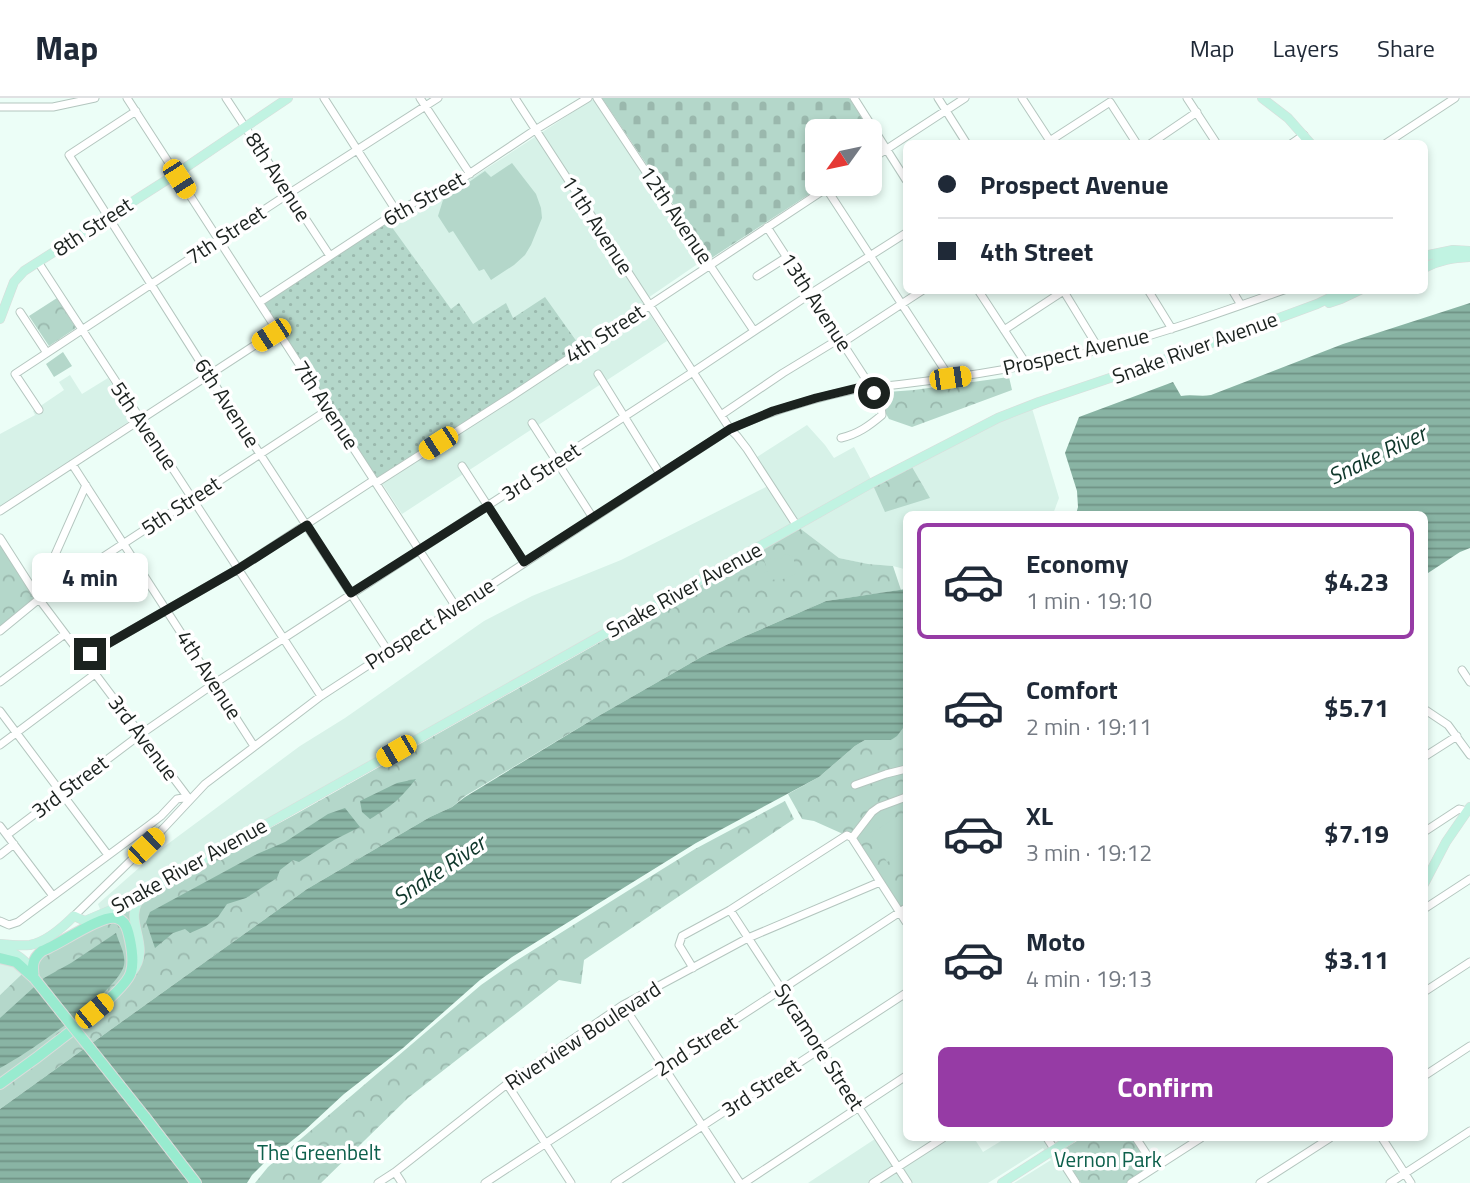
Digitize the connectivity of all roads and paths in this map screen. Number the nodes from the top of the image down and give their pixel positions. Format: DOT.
graph roads {
  1 [pos="14,98"];
  2 [pos="95,98"];
  3 [pos="226,98"];
  4 [pos="288,98"];
  5 [pos="324,98"];
  6 [pos="420,98"];
  7 [pos="438,98"];
  8 [pos="515,98"];
  9 [pos="588,98"];
  10 [pos="597,98"];
  11 [pos="854,98"];
  12 [pos="938,98"];
  13 [pos="965,98"];
  14 [pos="1022,98"];
  15 [pos="1187,98"];
  16 [pos="1262,98"];
  17 [pos="1454,98"];
  18 [pos="133,104"];
  19 [pos="425,106"];
  20 [pos="0,107"];
  21 [pos="21,107"];
  22 [pos="946,111"];
  23 [pos="1198,112"];
  24 [pos="245,127"];
  25 [pos="535,130"];
  26 [pos="1304,135"];
  27 [pos="964,140"];
  28 [pos="1048,140"];
  29 [pos="1052,140"];
  30 [pos="1134,140"];
  31 [pos="1156,140"];
  32 [pos="1215,140"];
  33 [pos="1297,140"];
  34 [pos="1308,140"];
  35 [pos="1391,140"];
  36 [pos="887,149"];
  37 [pos="358,150"];
  38 [pos="882,152"];
  39 [pos="176,174"];
  40 [pos="470,174"];
  41 [pos="903,175"];
  42 [pos="289,194"];
  43 [pos="815,196"];
  44 [pos="836,196"];
  45 [pos="397,212"];
  46 [pos="108,217"];
  47 [pos="767,227"];
  48 [pos="903,235"];
  49 [pos="219,240"];
  50 [pos="1470,251"];
  51 [pos="1428,255"];
  52 [pos="330,256"];
  53 [pos="787,257"];
  54 [pos="871,257"];
  55 [pos="1470,257"];
  56 [pos="38,262"];
  57 [pos="709,264"];
  58 [pos="1428,266"];
  59 [pos="757,276"];
  60 [pos="151,285"];
  61 [pos="810,294"];
  62 [pos="917,294"];
  63 [pos="981,294"];
  64 [pos="1059,294"];
  65 [pos="1066,294"];
  66 [pos="1150,294"];
  67 [pos="1234,294"];
  68 [pos="1273,294"];
  69 [pos="1338,294"];
  70 [pos="1352,294"];
  71 [pos="260,302"];
  72 [pos="902,304"];
  73 [pos="1317,304"];
  74 [pos="649,305"];
  75 [pos="1241,305"];
  76 [pos="20,312"];
  77 [pos="0,320"];
  78 [pos="1172,329"];
  79 [pos="278,330"];
  80 [pos="1004,330"];
  81 [pos="82,331"];
  82 [pos="754,331"];
  83 [pos="841,341"];
  84 [pos="1099,349"];
  85 [pos="47,353"];
  86 [pos="1027,365"];
  87 [pos="694,372"];
  88 [pos="598,374"];
  89 [pos="209,375"];
  90 [pos="950,378"];
  91 [pos="871,387"];
  92 [pos="38,410"];
  93 [pos="329,410"];
  94 [pos="721,415"];
  95 [pos="625,416"];
  96 [pos="140,421"];
  97 [pos="532,423"];
  98 [pos="730,429"];
  99 [pos="841,438"];
  100 [pos="261,454"];
  101 [pos="556,461"];
  102 [pos="72,464"];
  103 [pos="462,466"];
  104 [pos="660,474"];
  105 [pos="375,482"];
  106 [pos="86,485"];
  107 [pos="192,498"];
  108 [pos="488,506"];
  109 [pos="0,511"];
  110 [pos="593,518"];
  111 [pos="307,525"];
  112 [pos="797,526"];
  113 [pos="0,538"];
  114 [pos="124,543"];
  115 [pos="419,550"];
  116 [pos="524,562"];
  117 [pos="238,569"];
  118 [pos="351,593"];
  119 [pos="39,598"];
  120 [pos="456,607"];
  121 [pos="167,610"];
  122 [pos="0,631"];
  123 [pos="65,634"];
  124 [pos="283,638"];
  125 [pos="388,651"];
  126 [pos="83,658"];
  127 [pos="1462,670"];
  128 [pos="95,674"];
  129 [pos="0,682"];
  130 [pos="215,682"];
  131 [pos="1470,682"];
  132 [pos="321,696"];
  133 [pos="0,711"];
  134 [pos="1428,712"];
  135 [pos="16,733"];
  136 [pos="141,734"];
  137 [pos="1457,736"];
  138 [pos="0,745"];
  139 [pos="254,746"];
  140 [pos="1428,754"];
  141 [pos="1470,755"];
  142 [pos="903,770"];
  143 [pos="855,785"];
  144 [pos="61,794"];
  145 [pos="903,798"];
  146 [pos="190,800"];
  147 [pos="1468,809"];
  148 [pos="0,826"];
  149 [pos="1428,828"];
  150 [pos="7,835"];
  151 [pos="852,838"];
  152 [pos="14,844"];
  153 [pos="0,855"];
  154 [pos="108,855"];
  155 [pos="1428,876"];
  156 [pos="1470,878"];
  157 [pos="880,882"];
  158 [pos="148,892"];
  159 [pos="53,896"];
  160 [pos="123,905"];
  161 [pos="1428,905"];
  162 [pos="730,910"];
  163 [pos="903,910"];
  164 [pos="74,916"];
  165 [pos="0,921"];
  166 [pos="65,926"];
  167 [pos="86,928"];
  168 [pos="748,938"];
  169 [pos="0,946"];
  170 [pos="43,951"];
  171 [pos="0,958"];
  172 [pos="1470,962"];
  173 [pos="693,968"];
  174 [pos="131,973"];
  175 [pos="34,975"];
  176 [pos="1428,989"];
  177 [pos="782,990"];
  178 [pos="903,995"];
  179 [pos="623,1004"];
  180 [pos="54,1043"];
  181 [pos="1470,1046"];
  182 [pos="821,1049"];
  183 [pos="664,1067"];
  184 [pos="1428,1073"];
  185 [pos="0,1077"];
  186 [pos="903,1078"];
  187 [pos="0,1084"];
  188 [pos="506,1084"];
  189 [pos="859,1107"];
  190 [pos="702,1126"];
  191 [pos="1470,1131"];
  192 [pos="938,1141"];
  193 [pos="1049,1141"];
  194 [pos="1067,1141"];
  195 [pos="1138,1141"];
  196 [pos="1196,1141"];
  197 [pos="1325,1141"];
  198 [pos="1384,1141"];
  199 [pos="545,1144"];
  200 [pos="1054,1149"];
  201 [pos="898,1167"];
  202 [pos="1155,1167"];
  203 [pos="395,1172"];
  204 [pos="1405,1173"];
  205 [pos="196,1183"];
  206 [pos="378,1183"];
  207 [pos="402,1183"];
  208 [pos="485,1183"];
  209 [pos="570,1183"];
  210 [pos="615,1183"];
  211 [pos="742,1183"];
  212 [pos="873,1183"];
  213 [pos="908,1183"];
  214 [pos="1002,1183"];
  215 [pos="1076,1183"];
  216 [pos="1131,1183"];
  217 [pos="1260,1183"];
  218 [pos="1390,1183"];
  219 [pos="1411,1183"];
  1 -- 21 [label="street"];
  2 -- 21 [label="street"];
  3 -- 24 [label="street, 8th Avenue"];
  4 -- 24 [label="main road, 8th Street"];
  5 -- 37 [label="street"];
  6 -- 19 [label="street"];
  7 -- 19 [label="street, 7th Street"];
  8 -- 25 [label="street, 11th Avenue"];
  9 -- 25 [label="street, 6th Street"];
  10 -- 57 [label="street, 12th Avenue"];
  11 -- 36 [label="street"];
  12 -- 22 [label="street"];
  13 -- 22 [label="street"];
  14 -- 28 [label="street"];
  15 -- 23 [label="street"];
  16 -- 26 [label="main road"];
  17 -- 35 [label="street"];
  18 -- 39 [label="street, 7th Avenue"];
  18 -- 46 [label="street, 6th Avenue"];
  19 -- 37 [label="street, 7th Street"];
  19 -- 40 [label="street"];
  20 -- 21 [label="street"];
  22 -- 27 [label="street"];
  22 -- 36 [label="street"];
  23 -- 31 [label="street"];
  23 -- 32 [label="street"];
  24 -- 39 [label="main road, 8th Street"];
  24 -- 42 [label="street, 8th Avenue"];
  25 -- 40 [label="street, 6th Street"];
  25 -- 74 [label="street, 11th Avenue"];
  26 -- 33 [label="street"];
  26 -- 34 [label="main road"];
  29 -- 30 [label="street"];
  36 -- 38 [label="street"];
  36 -- 41 [label="street"];
  37 -- 42 [label="street, 7th Street"];
  37 -- 45 [label="street"];
  39 -- 46 [label="main road, 8th Street"];
  39 -- 49 [label="street, 7th Avenue"];
  40 -- 45 [label="street, 6th Street"];
  42 -- 49 [label="street, 7th Street"];
  42 -- 52 [label="street, 8th Avenue"];
  43 -- 47 [label="street, 4th Street"];
  44 -- 54 [label="street"];
  45 -- 52 [label="street, 6th Street"];
  46 -- 56 [label="main road, 8th Street"];
  46 -- 60 [label="street, 6th Avenue"];
  47 -- 53 [label="street, 13th Avenue"];
  47 -- 57 [label="street, 4th Street"];
  48 -- 54 [label="street, 3rd Street"];
  49 -- 60 [label="street, 7th Street"];
  49 -- 71 [label="street, 7th Avenue"];
  50 -- 51 [label="main road"];
  52 -- 71 [label="street, 6th Street"];
  53 -- 59 [label="street"];
  53 -- 61 [label="street, 13th Avenue"];
  54 -- 61 [label="street, 3rd Street"];
  54 -- 72 [label="street"];
  55 -- 58 [label="main road"];
  56 -- 77 [label="main road, 8th Street"];
  56 -- 81 [label="street, 5th Avenue"];
  57 -- 74 [label="street, 4th Street"];
  57 -- 82 [label="street, 12th Avenue"];
  60 -- 81 [label="street, 7th Street"];
  60 -- 89 [label="street, 6th Avenue"];
  61 -- 82 [label="street, 3rd Street"];
  61 -- 83 [label="street, 13th Avenue"];
  62 -- 72 [label="street"];
  63 -- 80 [label="street"];
  64 -- 80 [label="street"];
  65 -- 84 [label="street"];
  66 -- 78 [label="street"];
  67 -- 75 [label="street"];
  68 -- 75 [label="street, Prospect Avenue"];
  69 -- 73 [label="main road, Snake River Avenue"];
  70 -- 73 [label="main road, Snake River Avenue"];
  71 -- 79 [label="street, 7th Avenue"];
  72 -- 83 [label="street"];
  72 -- 90 [label="street"];
  73 -- 112 [label="main road, Snake River Avenue"];
  74 -- 87 [label="street, 11th Avenue"];
  74 -- 105 [label="street, 4th Street"];
  75 -- 78 [label="street, Prospect Avenue"];
  76 -- 85 [label="street"];
  78 -- 84 [label="street, Prospect Avenue"];
  79 -- 89 [label="street"];
  79 -- 93 [label="street, 7th Avenue"];
  80 -- 86 [label="street"];
  81 -- 85 [label="street, 7th Street"];
  81 -- 96 [label="street, 5th Avenue"];
  82 -- 87 [label="street, 3rd Street"];
  83 -- 91 [label="street, 13th Avenue"];
  83 -- 94 [label="street"];
  84 -- 86 [label="street, Prospect Avenue"];
  85 -- 92 [label="street, 7th Street"];
  86 -- 90 [label="street, Prospect Avenue"];
  87 -- 94 [label="street, 11th Avenue"];
  87 -- 95 [label="street, 3rd Street"];
  88 -- 95 [label="street"];
  89 -- 96 [label="street"];
  89 -- 100 [label="street, 6th Avenue"];
  90 -- 91 [label="street, Prospect Avenue"];
  91 -- 98 [label="street, Prospect Avenue"];
  91 -- 99 [label="street, 13th Avenue"];
  93 -- 100 [label="street, 5th Street"];
  93 -- 105 [label="street, 7th Avenue"];
  94 -- 98 [label="street, 11th Avenue"];
  95 -- 101 [label="street, 3rd Street"];
  95 -- 104 [label="street"];
  96 -- 102 [label="street"];
  96 -- 107 [label="street, 5th Avenue"];
  97 -- 101 [label="street"];
  98 -- 104 [label="street, Prospect Avenue"];
  98 -- 112 [label="street, 11th Avenue"];
  100 -- 107 [label="street, 5th Street"];
  100 -- 111 [label="street, 6th Avenue"];
  101 -- 108 [label="street, 3rd Street"];
  101 -- 110 [label="street"];
  102 -- 106 [label="street, 4th Avenue"];
  102 -- 109 [label="street"];
  103 -- 108 [label="street"];
  104 -- 110 [label="street, Prospect Avenue"];
  105 -- 111 [label="street, 4th Street"];
  105 -- 115 [label="street, 7th Avenue"];
  106 -- 114 [label="street, 4th Avenue"];
  106 -- 119 [label="street"];
  107 -- 114 [label="street, 5th Street"];
  107 -- 117 [label="street, 5th Avenue"];
  108 -- 115 [label="street, 3rd Street"];
  108 -- 116 [label="street"];
  110 -- 116 [label="street, Prospect Avenue"];
  111 -- 117 [label="street, 4th Street"];
  111 -- 118 [label="street, 6th Avenue"];
  112 -- 158 [label="main road, Snake River Avenue"];
  113 -- 119 [label="street, 3rd Avenue"];
  114 -- 119 [label="street, 5th Street"];
  114 -- 121 [label="street, 4th Avenue"];
  115 -- 118 [label="street, 3rd Street"];
  115 -- 120 [label="street, 7th Avenue"];
  116 -- 120 [label="street, Prospect Avenue"];
  117 -- 121 [label="street, 4th Street"];
  117 -- 124 [label="street, 5th Avenue"];
  118 -- 124 [label="street, 3rd Street"];
  118 -- 125 [label="street, 6th Avenue"];
  119 -- 122 [label="street, 5th Street"];
  119 -- 123 [label="street, 3rd Avenue"];
  120 -- 125 [label="street, Prospect Avenue"];
  121 -- 126 [label="street, 4th Street"];
  121 -- 130 [label="street, 4th Avenue"];
  123 -- 126 [label="street, 3rd Avenue"];
  123 -- 129 [label="street"];
  124 -- 130 [label="street, 3rd Street"];
  124 -- 132 [label="street, 5th Avenue"];
  125 -- 132 [label="street, Prospect Avenue"];
  126 -- 128 [label="street, 3rd Avenue"];
  127 -- 131 [label="street"];
  128 -- 135 [label="street"];
  128 -- 136 [label="street, 3rd Avenue"];
  130 -- 136 [label="street, 3rd Street"];
  130 -- 139 [label="street, 4th Avenue"];
  132 -- 139 [label="street, Prospect Avenue"];
  133 -- 135 [label="street"];
  134 -- 137 [label="street"];
  135 -- 138 [label="street"];
  135 -- 144 [label="street"];
  136 -- 144 [label="street, 3rd Street"];
  136 -- 146 [label="street, 3rd Avenue"];
  137 -- 140 [label="street"];
  137 -- 141 [label="street"];
  139 -- 146 [label="street, Prospect Avenue"];
  142 -- 143 [label="street"];
  144 -- 150 [label="street, 3rd Street"];
  144 -- 154 [label="street"];
  145 -- 151 [label="street"];
  146 -- 154 [label="street, Prospect Avenue"];
  146 -- 164 [label="street"];
  147 -- 149 [label="street"];
  147 -- 155 [label="main road"];
  148 -- 150 [label="street"];
  150 -- 152 [label="street"];
  151 -- 157 [label="street"];
  151 -- 162 [label="street"];
  152 -- 153 [label="street"];
  152 -- 159 [label="street"];
  154 -- 159 [label="street, Prospect Avenue"];
  156 -- 161 [label="street"];
  157 -- 163 [label="street"];
  157 -- 168 [label="street, Riverview Boulevard"];
  158 -- 160 [label="main road, Snake River Avenue"];
  158 -- 174 [label="main road"];
  159 -- 165 [label="street, Prospect Avenue"];
  160 -- 164 [label="main road, Snake River Avenue"];
  160 -- 167 [label="main road"];
  160 -- 174 [label="main road"];
  162 -- 168 [label="street, Sycamore Street"];
  162 -- 173 [label="street"];
  163 -- 177 [label="street, 2nd Street"];
  164 -- 166 [label="main road"];
  166 -- 169 [label="main road"];
  166 -- 170 [label="main road"];
  167 -- 170 [label="highway"];
  167 -- 174 [label="highway"];
  168 -- 173 [label="street, Riverview Boulevard"];
  168 -- 177 [label="street, Sycamore Street"];
  169 -- 175 [label="main road"];
  170 -- 175 [label="highway"];
  171 -- 175 [label="highway"];
  172 -- 176 [label="street"];
  173 -- 179 [label="street, Riverview Boulevard"];
  174 -- 180 [label="highway"];
  175 -- 205 [label="highway, bridge"];
  177 -- 182 [label="street, Sycamore Street"];
  177 -- 183 [label="street, 2nd Street"];
  178 -- 182 [label="street, 3rd Street"];
  179 -- 183 [label="street"];
  179 -- 188 [label="street, Riverview Boulevard"];
  180 -- 185 [label="highway"];
  180 -- 187 [label="highway"];
  181 -- 184 [label="street"];
  182 -- 189 [label="street, Sycamore Street"];
  182 -- 190 [label="street, 3rd Street"];
  183 -- 190 [label="street"];
  183 -- 199 [label="street, 2nd Street"];
  186 -- 189 [label="street"];
  188 -- 199 [label="street"];
  188 -- 203 [label="street, Riverview Boulevard"];
  189 -- 201 [label="street, Sycamore Street"];
  189 -- 211 [label="street"];
  190 -- 210 [label="street, 3rd Street"];
  190 -- 211 [label="street"];
  191 -- 204 [label="street"];
  192 -- 201 [label="street"];
  193 -- 200 [label="street"];
  194 -- 200 [label="main road"];
  195 -- 202 [label="street"];
  196 -- 202 [label="street"];
  197 -- 217 [label="street"];
  198 -- 204 [label="street"];
  199 -- 208 [label="street, 2nd Street"];
  199 -- 209 [label="street"];
  200 -- 214 [label="main road"];
  200 -- 215 [label="street"];
  201 -- 212 [label="street"];
  201 -- 213 [label="street, Sycamore Street"];
  202 -- 216 [label="street"];
  203 -- 206 [label="street, Riverview Boulevard"];
  203 -- 207 [label="street"];
  204 -- 218 [label="street"];
  204 -- 219 [label="street"];
}
